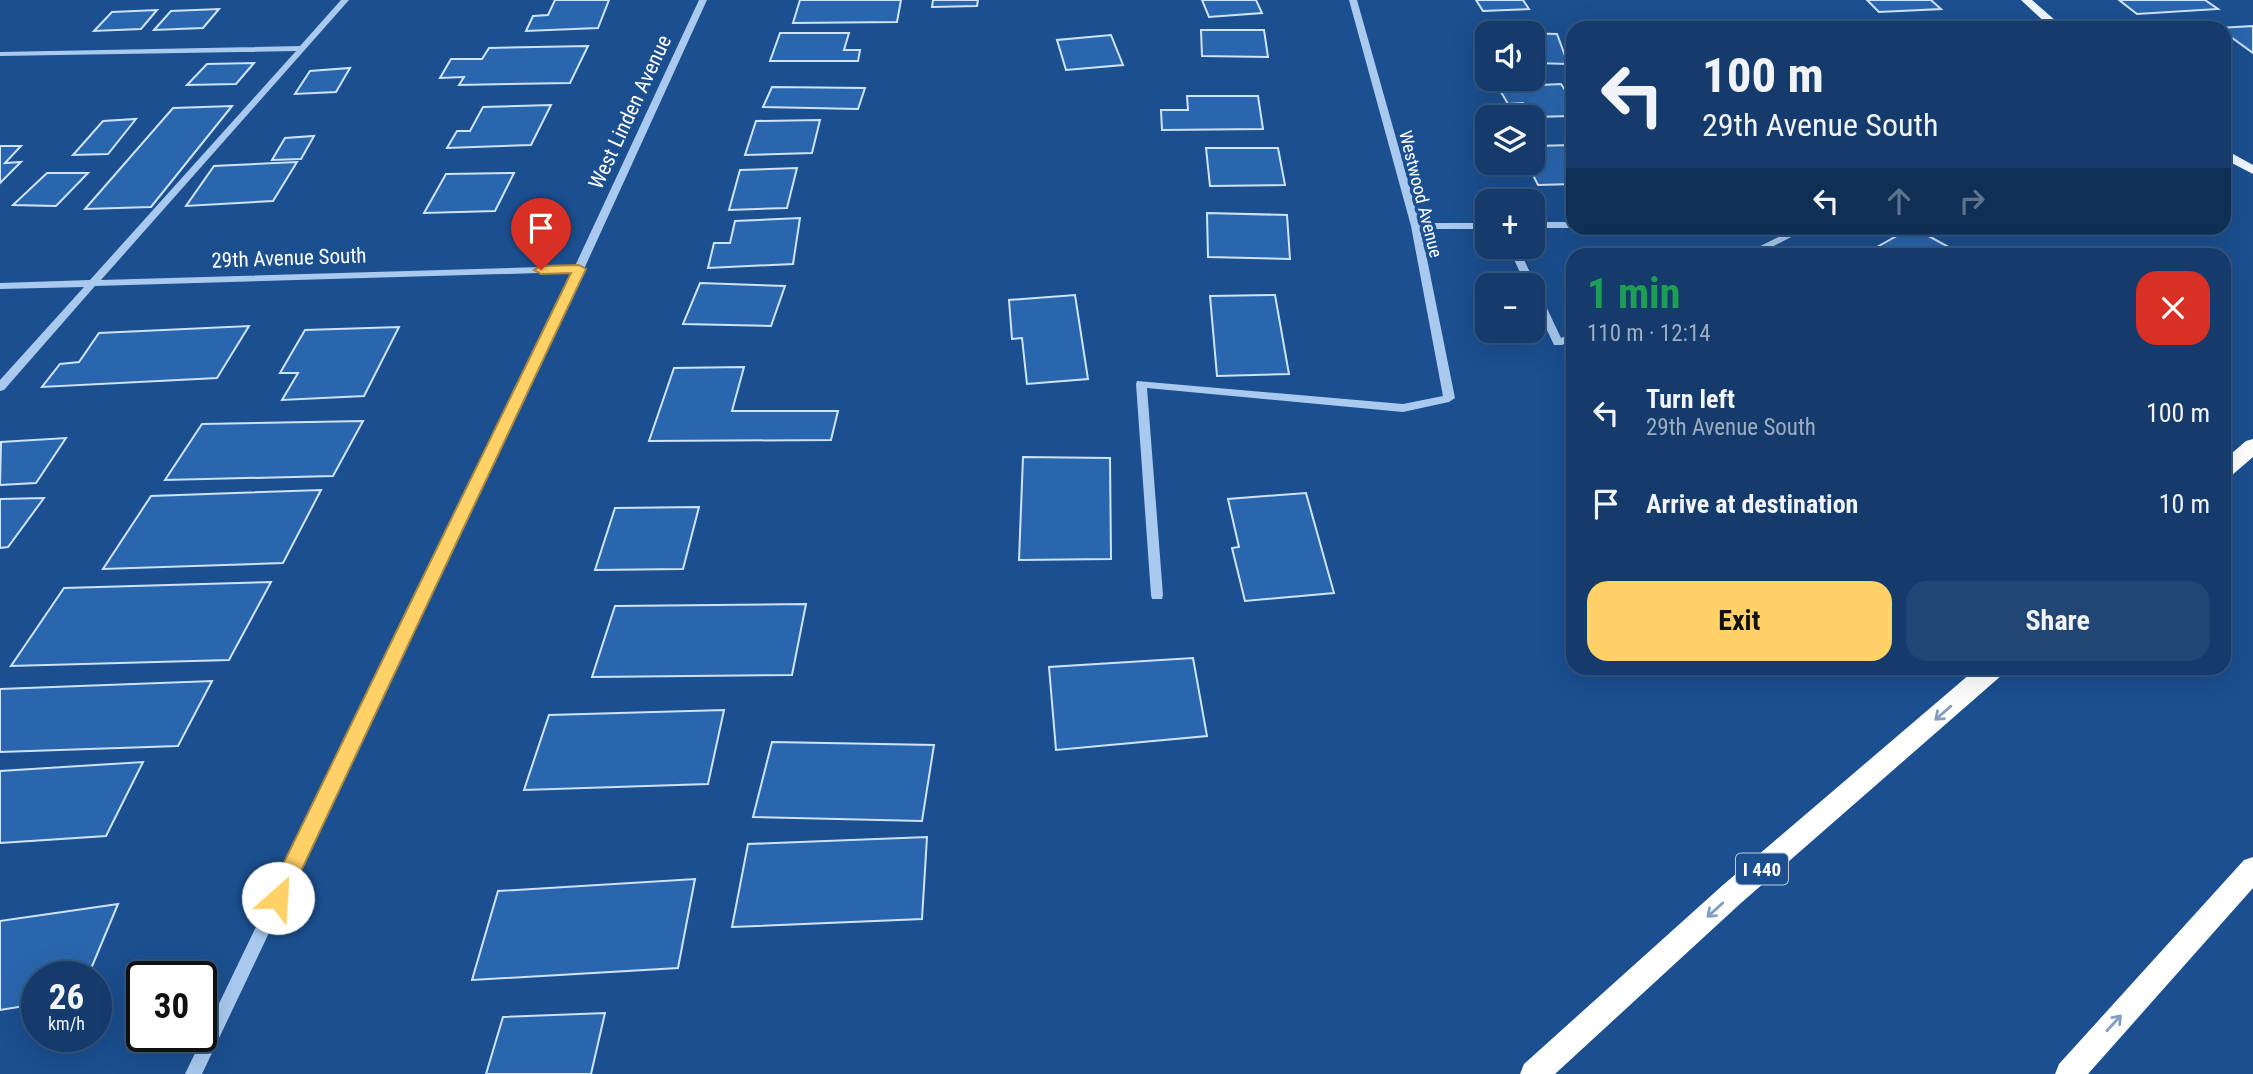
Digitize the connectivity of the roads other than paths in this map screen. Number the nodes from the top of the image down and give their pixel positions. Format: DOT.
graph roads {
  1 [pos="345,0"];
  2 [pos="703,0"];
  3 [pos="1353,0"];
  4 [pos="2026,0"];
  5 [pos="2050,21"];
  6 [pos="302,48"];
  7 [pos="0,54"];
  8 [pos="2231,157"];
  9 [pos="2253,170"];
  10 [pos="1545,225"];
  11 [pos="1566,225"];
  12 [pos="1416,226"];
  13 [pos="1475,226"];
  14 [pos="1789,235"];
  15 [pos="1762,248"];
  16 [pos="579,269"];
  17 [pos="91,283"];
  18 [pos="0,285"];
  19 [pos="1545,315"];
  20 [pos="1566,339"];
  21 [pos="0,387"];
  22 [pos="1449,398"];
  23 [pos="2253,446"];
  24 [pos="2231,465"];
  25 [pos="1157,595"];
  26 [pos="1986,675"];
  27 [pos="2253,869"];
  28 [pos="193,1074"];
  29 [pos="1534,1074"];
  30 [pos="2069,1074"];
  1 -- 6 [label="street"];
  2 -- 16 [label="street, West Linden Avenue"];
  3 -- 12 [label="street, Westwood Avenue"];
  4 -- 5 [label="main road"];
  6 -- 7 [label="street"];
  6 -- 17 [label="street"];
  8 -- 9 [label="main road"];
  10 -- 11 [label="street"];
  12 -- 13 [label="street"];
  12 -- 22 [label="street, Westwood Avenue"];
  14 -- 15 [label="street"];
  16 -- 17 [label="street, 29th Avenue South"];
  16 -- 28 [label="street, West Linden Avenue"];
  17 -- 18 [label="street, 29th Avenue South"];
  17 -- 21 [label="street"];
  19 -- 20 [label="street"];
  22 -- 25 [label="lane"];
  23 -- 24 [label="highway"];
  26 -- 29 [label="highway, I 440, one-way"];
  30 -- 27 [label="highway, one-way"];
}
